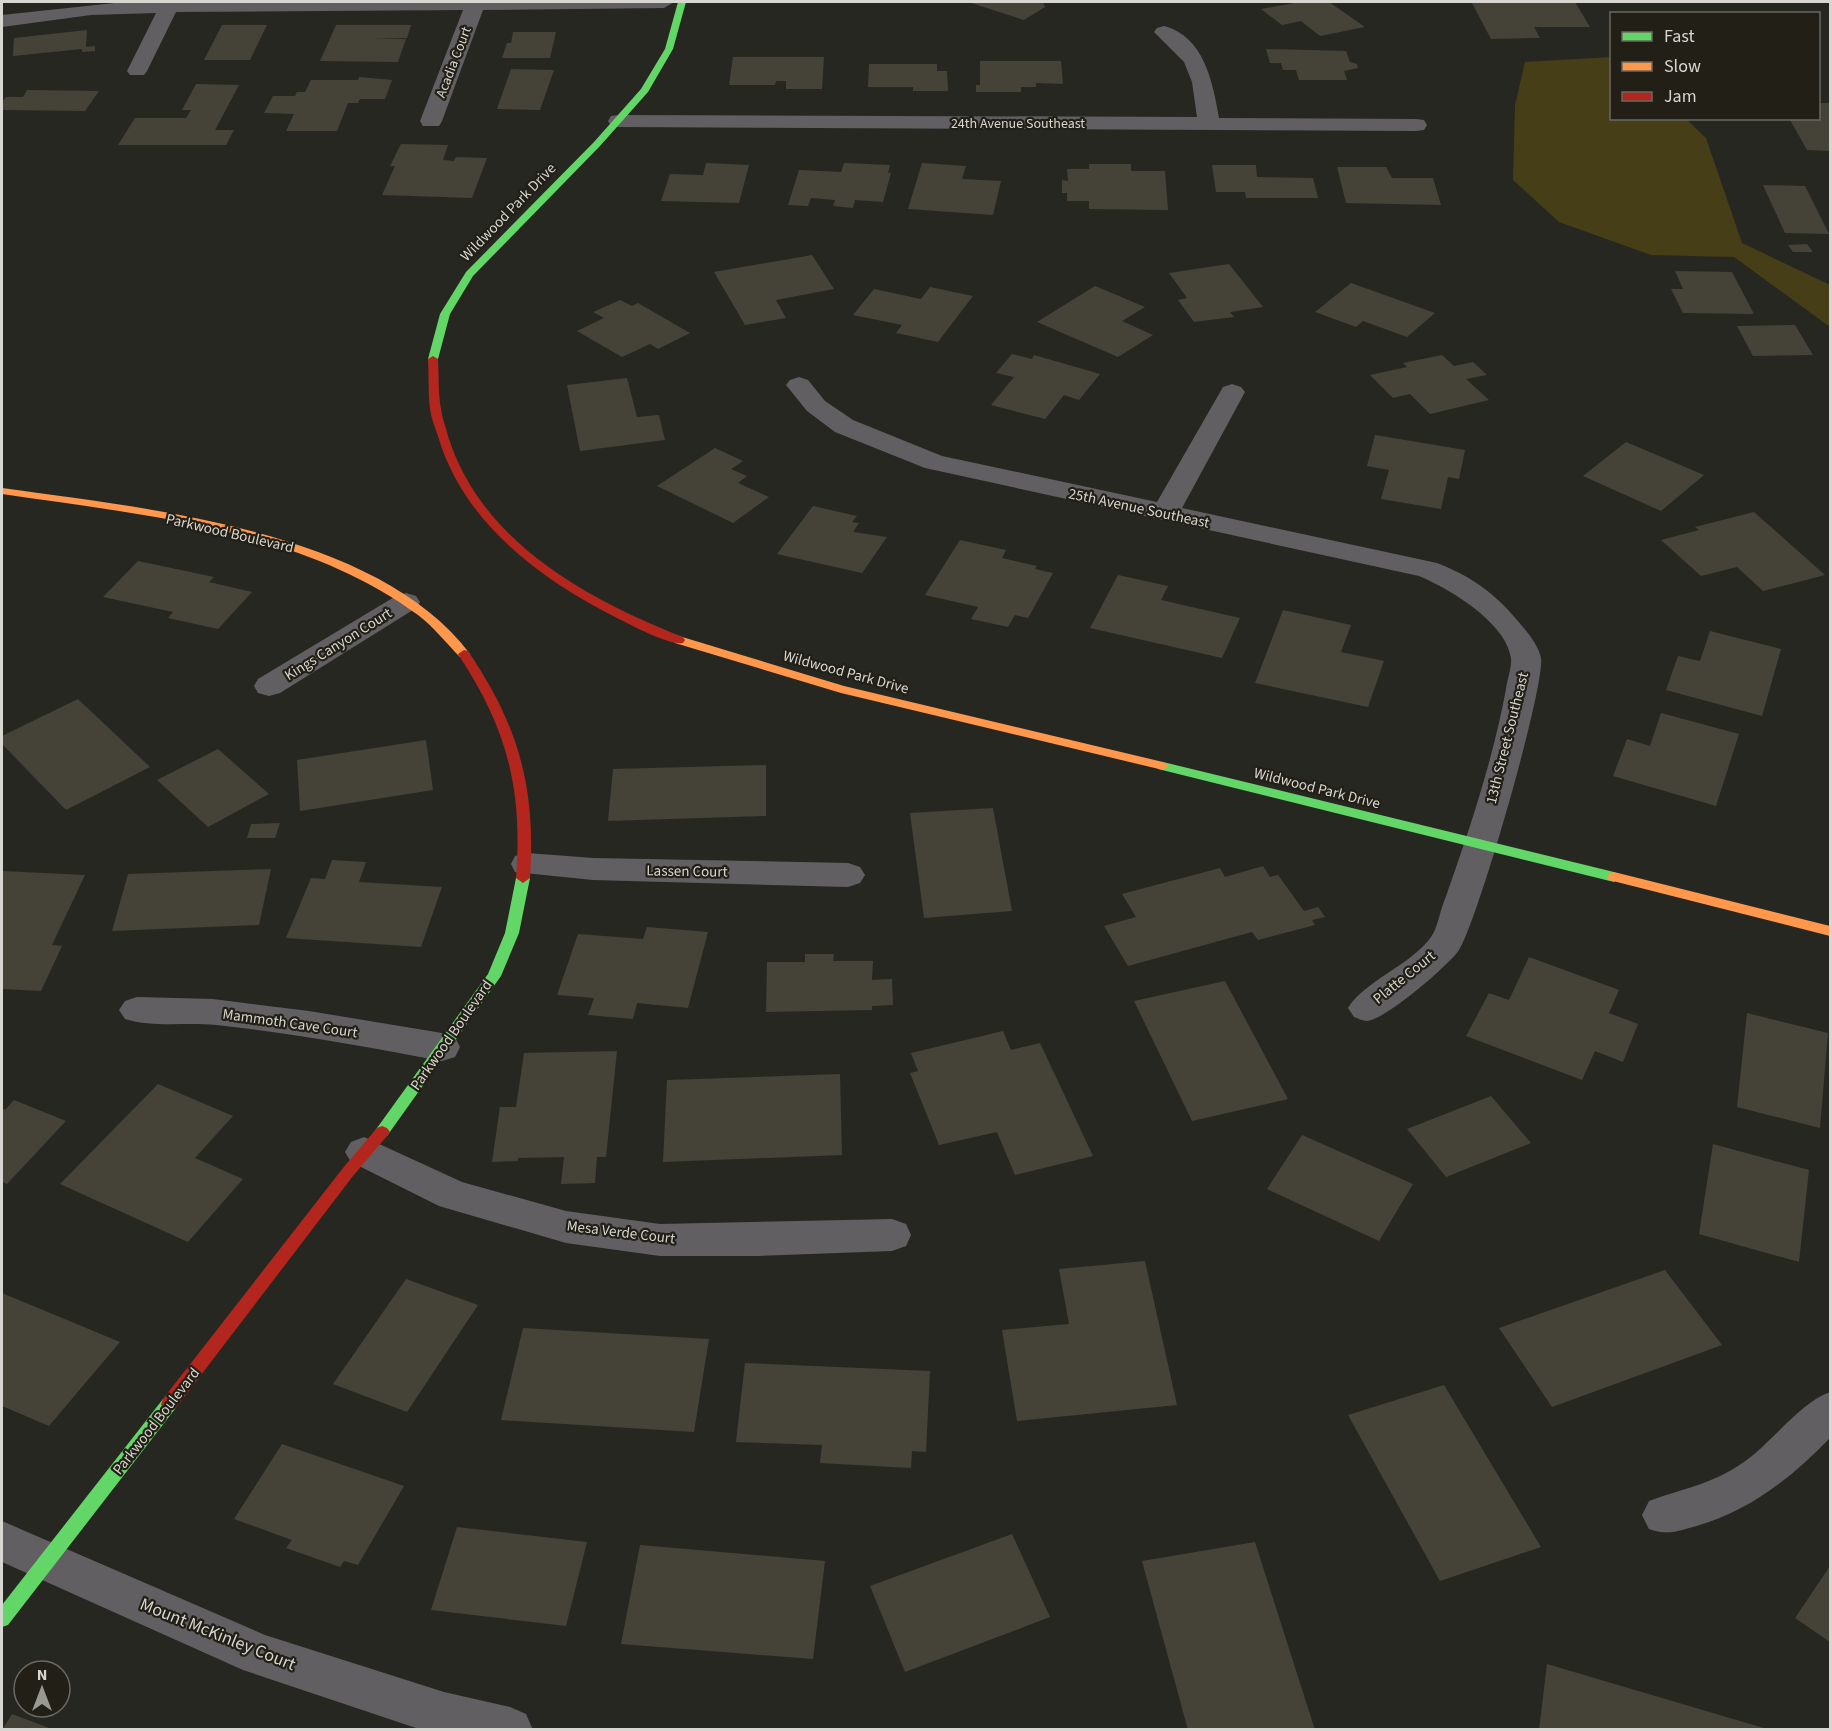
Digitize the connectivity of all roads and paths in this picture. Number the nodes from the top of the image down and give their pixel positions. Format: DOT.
graph roads {
  1 [pos="664,2"];
  2 [pos="682,2"];
  3 [pos="474,4"];
  4 [pos="170,6"];
  5 [pos="2,21"];
  6 [pos="1164,32"];
  7 [pos="137,72"];
  8 [pos="431,121"];
  9 [pos="620,121"];
  10 [pos="1209,124"];
  11 [pos="1416,125"];
  12 [pos="799,384"];
  13 [pos="1232,392"];
  14 [pos="2,491"];
  15 [pos="1165,513"];
  16 [pos="406,602"];
  17 [pos="1491,606"];
  18 [pos="269,686"];
  19 [pos="1480,845"];
  20 [pos="527,864"];
  21 [pos="848,875"];
  22 [pos="1830,932"];
  23 [pos="1366,1008"];
  24 [pos="137,1010"];
  25 [pos="442,1047"];
  26 [pos="364,1152"];
  27 [pos="892,1235"];
  28 [pos="1830,1410"];
  29 [pos="1664,1515"];
  30 [pos="2,1541"];
  31 [pos="47,1562"];
  32 [pos="2,1619"];
  33 [pos="510,1730"];
  1 -- 3 [label="street"];
  2 -- 9 [label="street, Wildwood Park Drive"];
  3 -- 4 [label="street"];
  3 -- 8 [label="street, Acadia Court"];
  4 -- 5 [label="street"];
  4 -- 7 [label="street"];
  6 -- 10 [label="street"];
  9 -- 10 [label="street, 24th Avenue Southeast"];
  9 -- 19 [label="street, Wildwood Park Drive"];
  10 -- 11 [label="street, 24th Avenue Southeast"];
  12 -- 15 [label="street, 25th Avenue Southeast"];
  13 -- 15 [label="street"];
  14 -- 16 [label="street, Parkwood Boulevard"];
  15 -- 17 [label="street, 25th Avenue Southeast"];
  16 -- 18 [label="street, Kings Canyon Court"];
  16 -- 20 [label="street, Parkwood Boulevard"];
  17 -- 19 [label="street, 13th Street Southeast"];
  19 -- 22 [label="street, Wildwood Park Drive"];
  19 -- 23 [label="street, Platte Court"];
  20 -- 21 [label="street, Lassen Court"];
  20 -- 25 [label="street, Parkwood Boulevard"];
  24 -- 25 [label="street, Mammoth Cave Court"];
  25 -- 26 [label="street, Parkwood Boulevard"];
  26 -- 27 [label="street, Mesa Verde Court"];
  26 -- 31 [label="street, Parkwood Boulevard"];
  28 -- 29 [label="street"];
  30 -- 31 [label="street, Mount McKinley Court"];
  31 -- 32 [label="street, Parkwood Boulevard"];
  31 -- 33 [label="street, Mount McKinley Court"];
}
